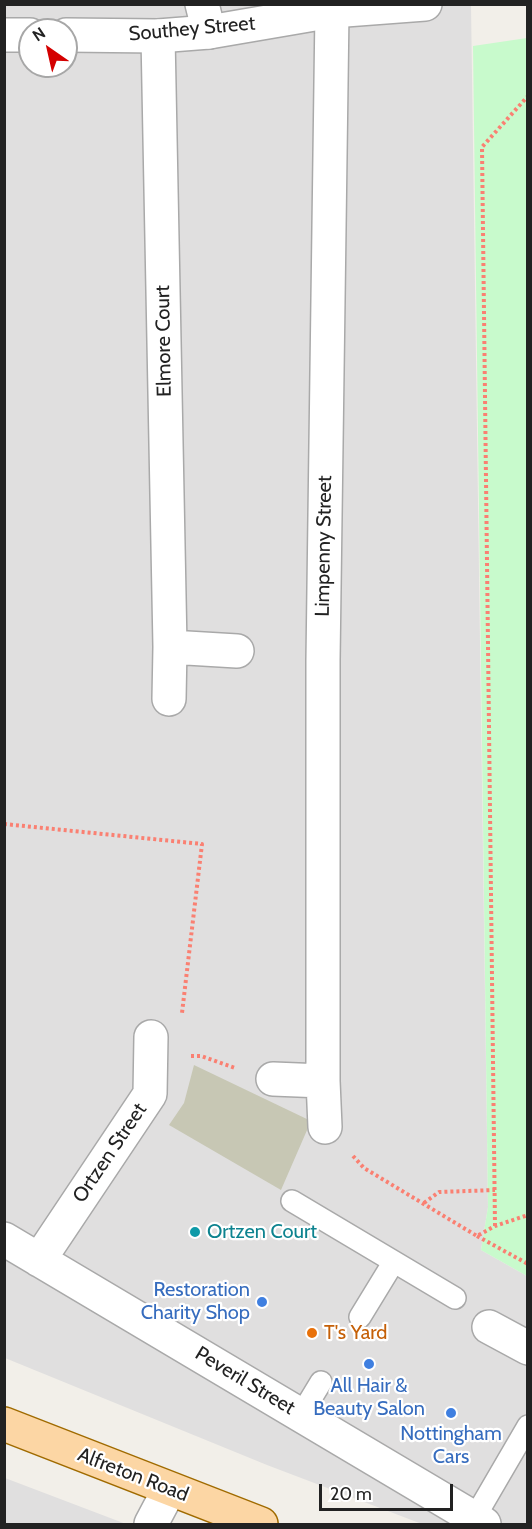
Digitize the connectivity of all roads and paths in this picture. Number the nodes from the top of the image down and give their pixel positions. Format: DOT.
graph roads {
  1 [pos="425,4"];
  2 [pos="332,11"];
  3 [pos="206,18"];
  4 [pos="78,35"];
  5 [pos="158,36"];
  6 [pos="528,96"];
  7 [pos="170,647"];
  8 [pos="237,651"];
  9 [pos="169,699"];
  10 [pos="4,824"];
  11 [pos="181,1021"];
  12 [pos="151,1037"];
  13 [pos="201,1056"];
  14 [pos="238,1069"];
  15 [pos="273,1079"];
  16 [pos="323,1081"];
  17 [pos="325,1127"];
  18 [pos="495,1190"];
  19 [pos="292,1201"];
  20 [pos="424,1203"];
  21 [pos="528,1215"];
  22 [pos="495,1226"];
  23 [pos="477,1236"];
  24 [pos="4,1239"];
  25 [pos="39,1260"];
  26 [pos="393,1263"];
  27 [pos="528,1264"];
  28 [pos="455,1298"];
  29 [pos="360,1317"];
  30 [pos="489,1327"];
  31 [pos="528,1348"];
  32 [pos="321,1382"];
  33 [pos="301,1415"];
  34 [pos="4,1424"];
  35 [pos="528,1426"];
  36 [pos="170,1490"];
  37 [pos="480,1521"];
  38 [pos="151,1524"];
  39 [pos="261,1524"];
  1 -- 2 [label="street, Southey Street"];
  2 -- 3 [label="street, Southey Street"];
  2 -- 16 [label="street, Limpenny Street"];
  3 -- 5 [label="street, Southey Street"];
  4 -- 5 [label="street, Southey Street"];
  5 -- 7 [label="street, Elmore Court"];
  6 -- 18 [label="path"];
  7 -- 8 [label="street"];
  7 -- 9 [label="street, Elmore Court"];
  10 -- 11 [label="path"];
  12 -- 25 [label="street, Ortzen Street"];
  13 -- 14 [label="path"];
  15 -- 16 [label="street"];
  16 -- 17 [label="street, Limpenny Street"];
  17 -- 20 [label="path"];
  18 -- 20 [label="path"];
  18 -- 22 [label="path"];
  19 -- 26 [label="lane"];
  20 -- 23 [label="path"];
  21 -- 22 [label="path"];
  22 -- 23 [label="path"];
  23 -- 27 [label="path"];
  24 -- 25 [label="street, Peveril Street"];
  25 -- 33 [label="street, Peveril Street"];
  26 -- 28 [label="lane"];
  26 -- 29 [label="lane"];
  30 -- 31 [label="street"];
  32 -- 33 [label="lane"];
  33 -- 37 [label="street, Peveril Street"];
  34 -- 36 [label="main road, Alfreton Road"];
  35 -- 37 [label="lane"];
  36 -- 38 [label="street"];
  36 -- 39 [label="main road, Alfreton Road"];
}
